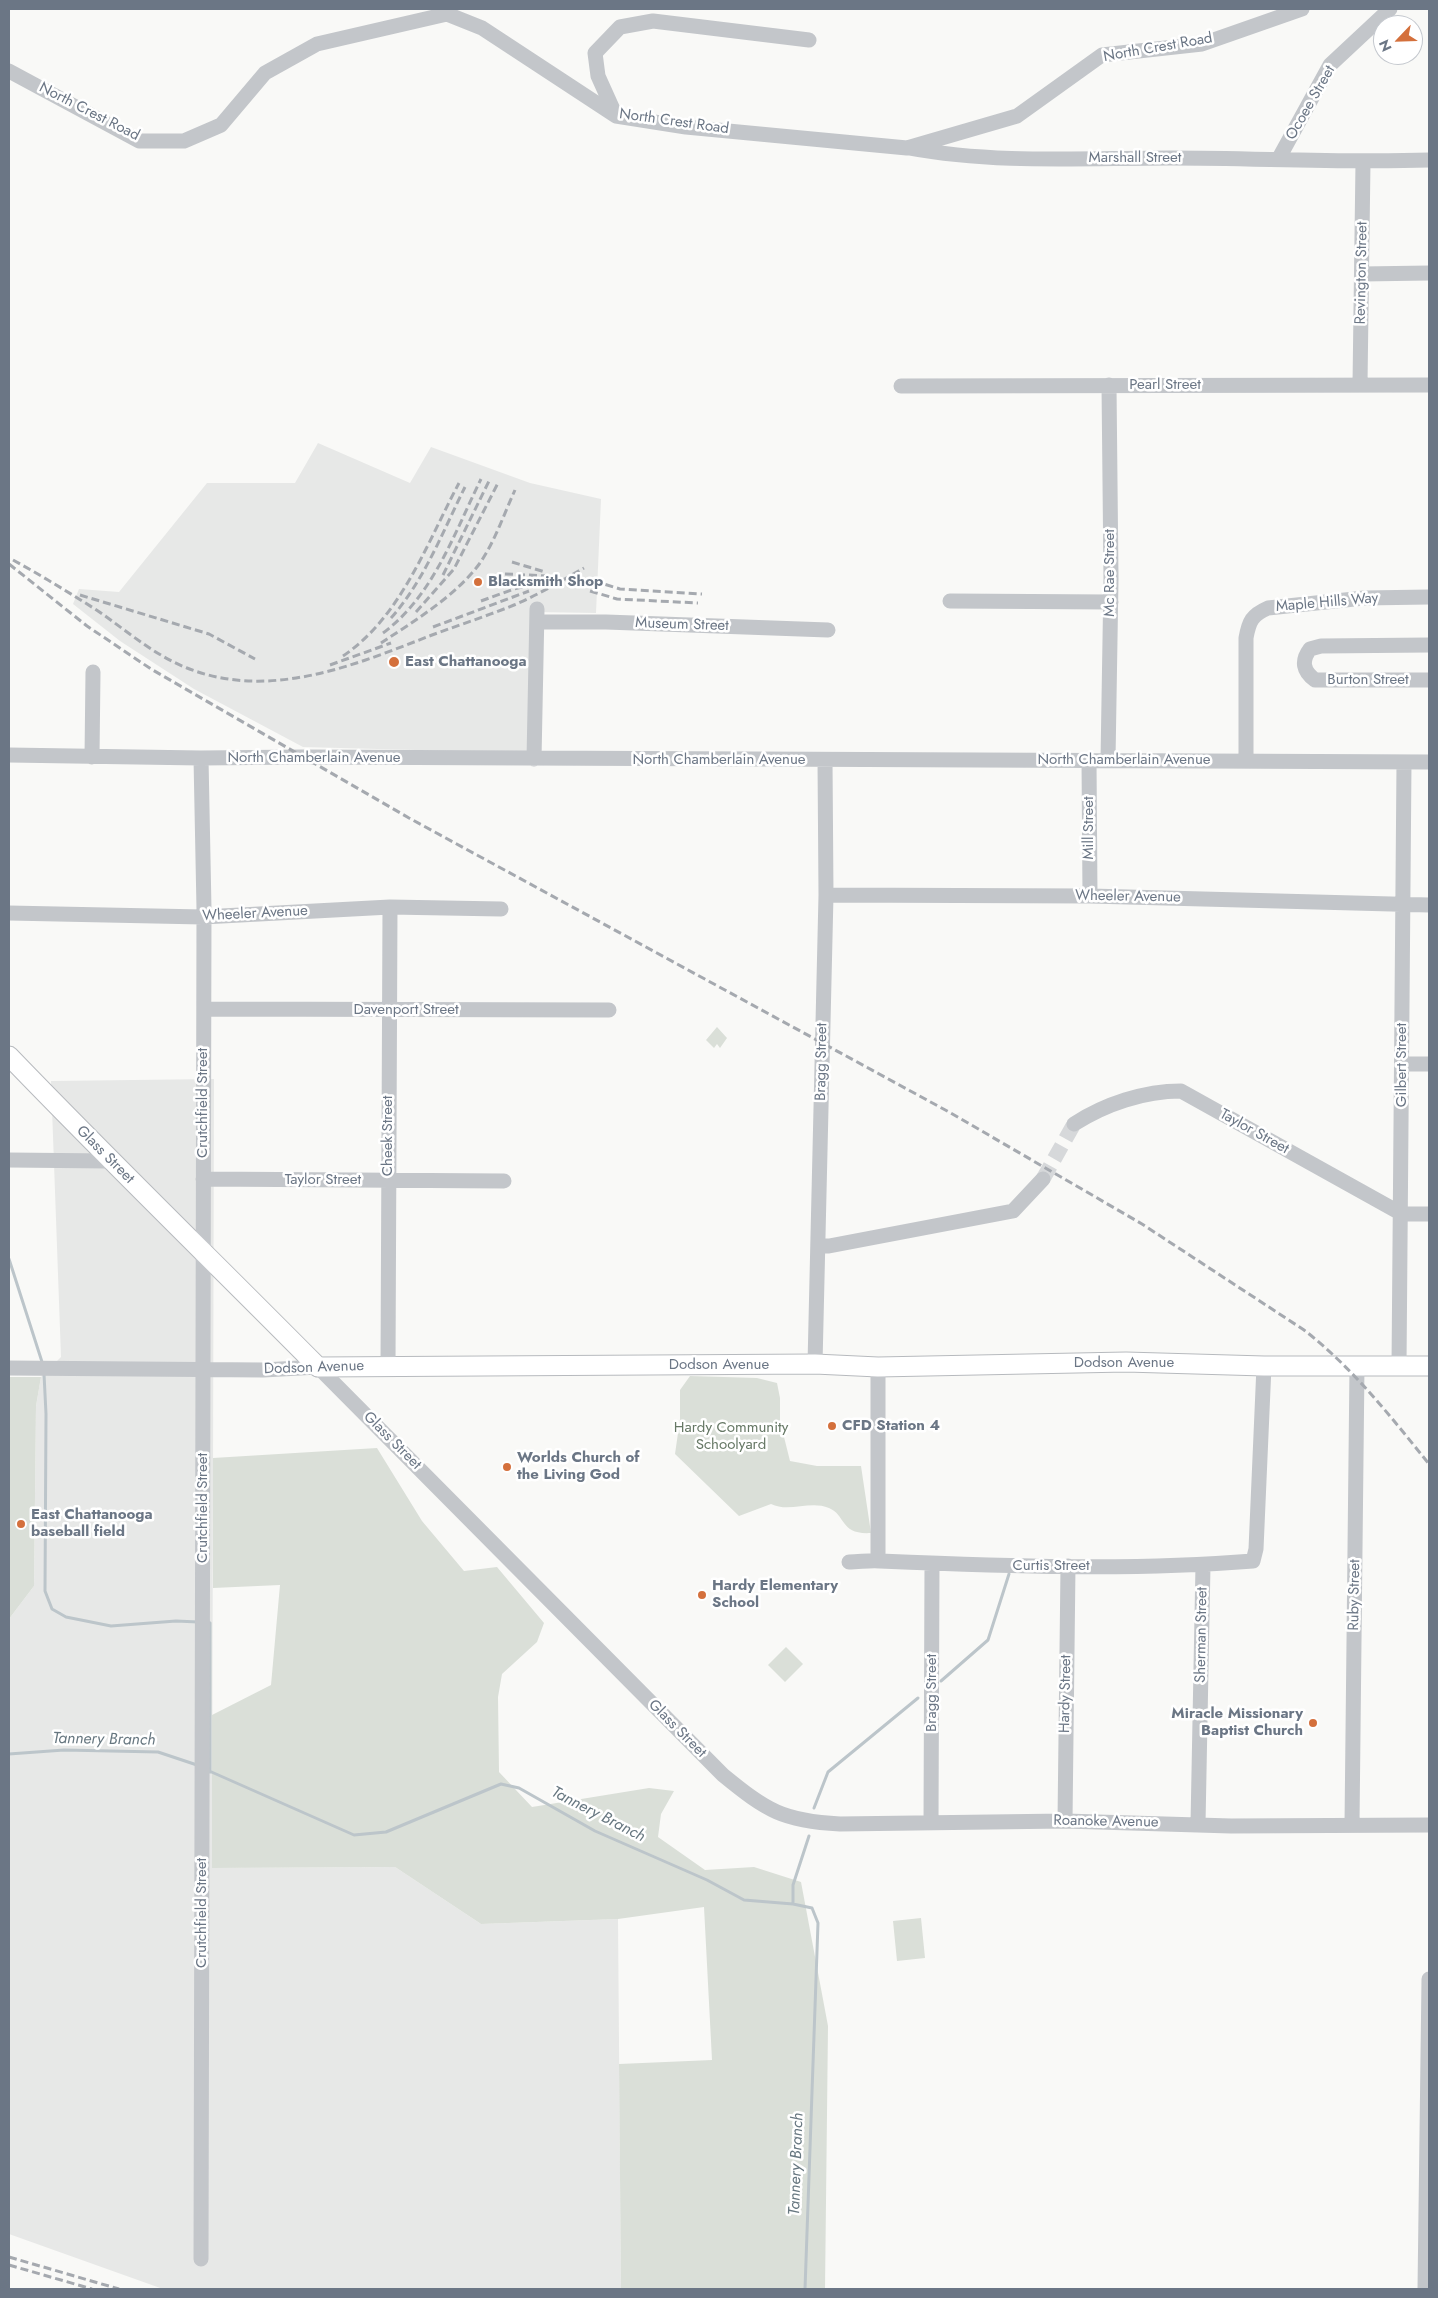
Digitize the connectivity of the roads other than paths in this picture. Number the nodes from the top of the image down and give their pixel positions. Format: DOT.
graph roads {
  1 [pos="1302,9"];
  2 [pos="1390,9"];
  3 [pos="444,11"];
  4 [pos="809,40"];
  5 [pos="9,71"];
  6 [pos="616,116"];
  7 [pos="907,148"];
  8 [pos="1279,158"];
  9 [pos="1429,160"];
  10 [pos="1363,162"];
  11 [pos="1429,273"];
  12 [pos="1362,274"];
  13 [pos="1360,384"];
  14 [pos="1109,385"];
  15 [pos="1429,385"];
  16 [pos="901,386"];
  17 [pos="1429,597"];
  18 [pos="950,601"];
  19 [pos="1111,602"];
  20 [pos="828,630"];
  21 [pos="1429,645"];
  22 [pos="93,672"];
  23 [pos="1429,680"];
  24 [pos="9,755"];
  25 [pos="92,757"];
  26 [pos="201,758"];
  27 [pos="534,759"];
  28 [pos="825,760"];
  29 [pos="1089,760"];
  30 [pos="1108,760"];
  31 [pos="1246,761"];
  32 [pos="1429,762"];
  33 [pos="1404,763"];
  34 [pos="826,895"];
  35 [pos="1090,896"];
  36 [pos="1403,905"];
  37 [pos="1429,905"];
  38 [pos="390,907"];
  39 [pos="501,909"];
  40 [pos="9,913"];
  41 [pos="203,917"];
  42 [pos="204,1009"];
  43 [pos="388,1010"];
  44 [pos="609,1010"];
  45 [pos="9,1056"];
  46 [pos="1402,1064"];
  47 [pos="1429,1064"];
  48 [pos="1074,1124"];
  49 [pos="9,1160"];
  50 [pos="109,1161"];
  51 [pos="1043,1178"];
  52 [pos="203,1179"];
  53 [pos="388,1180"];
  54 [pos="504,1181"];
  55 [pos="1402,1214"];
  56 [pos="1429,1214"];
  57 [pos="819,1246"];
  58 [pos="203,1250"];
  59 [pos="815,1364"];
  60 [pos="388,1365"];
  61 [pos="1264,1366"];
  62 [pos="1357,1366"];
  63 [pos="1399,1366"];
  64 [pos="1429,1366"];
  65 [pos="318,1367"];
  66 [pos="878,1367"];
  67 [pos="9,1368"];
  68 [pos="203,1369"];
  69 [pos="878,1561"];
  70 [pos="850,1562"];
  71 [pos="932,1564"];
  72 [pos="1203,1565"];
  73 [pos="1068,1566"];
  74 [pos="783,1816"];
  75 [pos="1065,1821"];
  76 [pos="931,1823"];
  77 [pos="1198,1824"];
  78 [pos="1352,1824"];
  79 [pos="1429,1825"];
  80 [pos="1429,1979"];
  81 [pos="1428,2176"];
  82 [pos="201,2259"];
  83 [pos="1425,2289"];
  1 -- 7 [label="street, North Crest Road"];
  2 -- 8 [label="street, Ocoee Street"];
  3 -- 5 [label="street, North Crest Road"];
  3 -- 6 [label="street, North Crest Road"];
  4 -- 6 [label="street"];
  6 -- 7 [label="street, North Crest Road"];
  7 -- 8 [label="street, Marshall Street"];
  8 -- 10 [label="street, Marshall Street"];
  9 -- 10 [label="street"];
  10 -- 12 [label="street, Revington Street"];
  11 -- 12 [label="street"];
  12 -- 13 [label="street, Revington Street"];
  13 -- 14 [label="street, Pearl Street"];
  13 -- 15 [label="street, Pearl Street"];
  14 -- 16 [label="street, Pearl Street"];
  14 -- 19 [label="street, Mc Rae Street"];
  17 -- 31 [label="street, Maple Hills Way"];
  18 -- 19 [label="street"];
  19 -- 30 [label="street, Mc Rae Street"];
  20 -- 27 [label="street, Museum Street"];
  21 -- 23 [label="street, Burton Street"];
  22 -- 25 [label="street"];
  24 -- 25 [label="street, North Chamberlain Avenue"];
  25 -- 26 [label="street, North Chamberlain Avenue"];
  26 -- 27 [label="street, North Chamberlain Avenue"];
  26 -- 41 [label="street, Crutchfield Street"];
  27 -- 28 [label="street, North Chamberlain Avenue"];
  28 -- 29 [label="street, North Chamberlain Avenue"];
  28 -- 34 [label="street, Bragg Street"];
  29 -- 30 [label="street, North Chamberlain Avenue"];
  29 -- 35 [label="street, Mill Street"];
  30 -- 31 [label="street, North Chamberlain Avenue"];
  31 -- 33 [label="street, North Chamberlain Avenue"];
  32 -- 33 [label="street, North Chamberlain Avenue"];
  33 -- 36 [label="street, Gilbert Street"];
  34 -- 35 [label="street, Wheeler Avenue"];
  34 -- 57 [label="street, Bragg Street"];
  35 -- 36 [label="street, Wheeler Avenue"];
  36 -- 37 [label="street, Wheeler Avenue"];
  36 -- 46 [label="street, Gilbert Street"];
  38 -- 39 [label="street, Wheeler Avenue"];
  38 -- 41 [label="street, Wheeler Avenue"];
  38 -- 43 [label="street, Cheek Street"];
  40 -- 41 [label="street, Wheeler Avenue"];
  41 -- 42 [label="street, Crutchfield Street"];
  42 -- 43 [label="street, Davenport Street"];
  42 -- 52 [label="street, Crutchfield Street"];
  43 -- 44 [label="street, Davenport Street"];
  43 -- 53 [label="street, Cheek Street"];
  45 -- 50 [label="main road, Glass Street"];
  46 -- 47 [label="street"];
  46 -- 55 [label="street, Gilbert Street"];
  48 -- 55 [label="street, Taylor Street"];
  49 -- 50 [label="street"];
  50 -- 58 [label="main road, Glass Street"];
  51 -- 57 [label="street"];
  52 -- 53 [label="street, Taylor Street"];
  52 -- 58 [label="street, Crutchfield Street"];
  53 -- 54 [label="street, Taylor Street"];
  53 -- 60 [label="street, Cheek Street"];
  55 -- 56 [label="street, Taylor Street"];
  55 -- 63 [label="street, Gilbert Street"];
  57 -- 59 [label="street, Bragg Street"];
  58 -- 65 [label="main road, Glass Street"];
  58 -- 68 [label="street, Crutchfield Street"];
  59 -- 60 [label="main road, Dodson Avenue"];
  59 -- 66 [label="main road, Dodson Avenue"];
  60 -- 65 [label="main road, Dodson Avenue"];
  61 -- 62 [label="main road, Dodson Avenue"];
  61 -- 66 [label="main road, Dodson Avenue"];
  61 -- 72 [label="street, Curtis Street"];
  62 -- 63 [label="main road, Dodson Avenue"];
  62 -- 78 [label="street, Ruby Street"];
  63 -- 64 [label="main road, Dodson Avenue"];
  65 -- 68 [label="street, Dodson Avenue"];
  65 -- 74 [label="street, Glass Street"];
  66 -- 69 [label="street"];
  67 -- 68 [label="street, Dodson Avenue"];
  68 -- 82 [label="street, Crutchfield Street"];
  69 -- 70 [label="street, Curtis Street"];
  69 -- 71 [label="street, Curtis Street"];
  71 -- 73 [label="street, Curtis Street"];
  71 -- 76 [label="street, Bragg Street"];
  72 -- 73 [label="street, Curtis Street"];
  72 -- 77 [label="street, Sherman Street"];
  73 -- 75 [label="street, Hardy Street"];
  74 -- 76 [label="street, Roanoke Avenue"];
  75 -- 76 [label="street, Roanoke Avenue"];
  75 -- 77 [label="street, Roanoke Avenue"];
  77 -- 78 [label="street, Roanoke Avenue"];
  78 -- 79 [label="street, Roanoke Avenue"];
  80 -- 81 [label="street"];
  81 -- 83 [label="street"];
}
